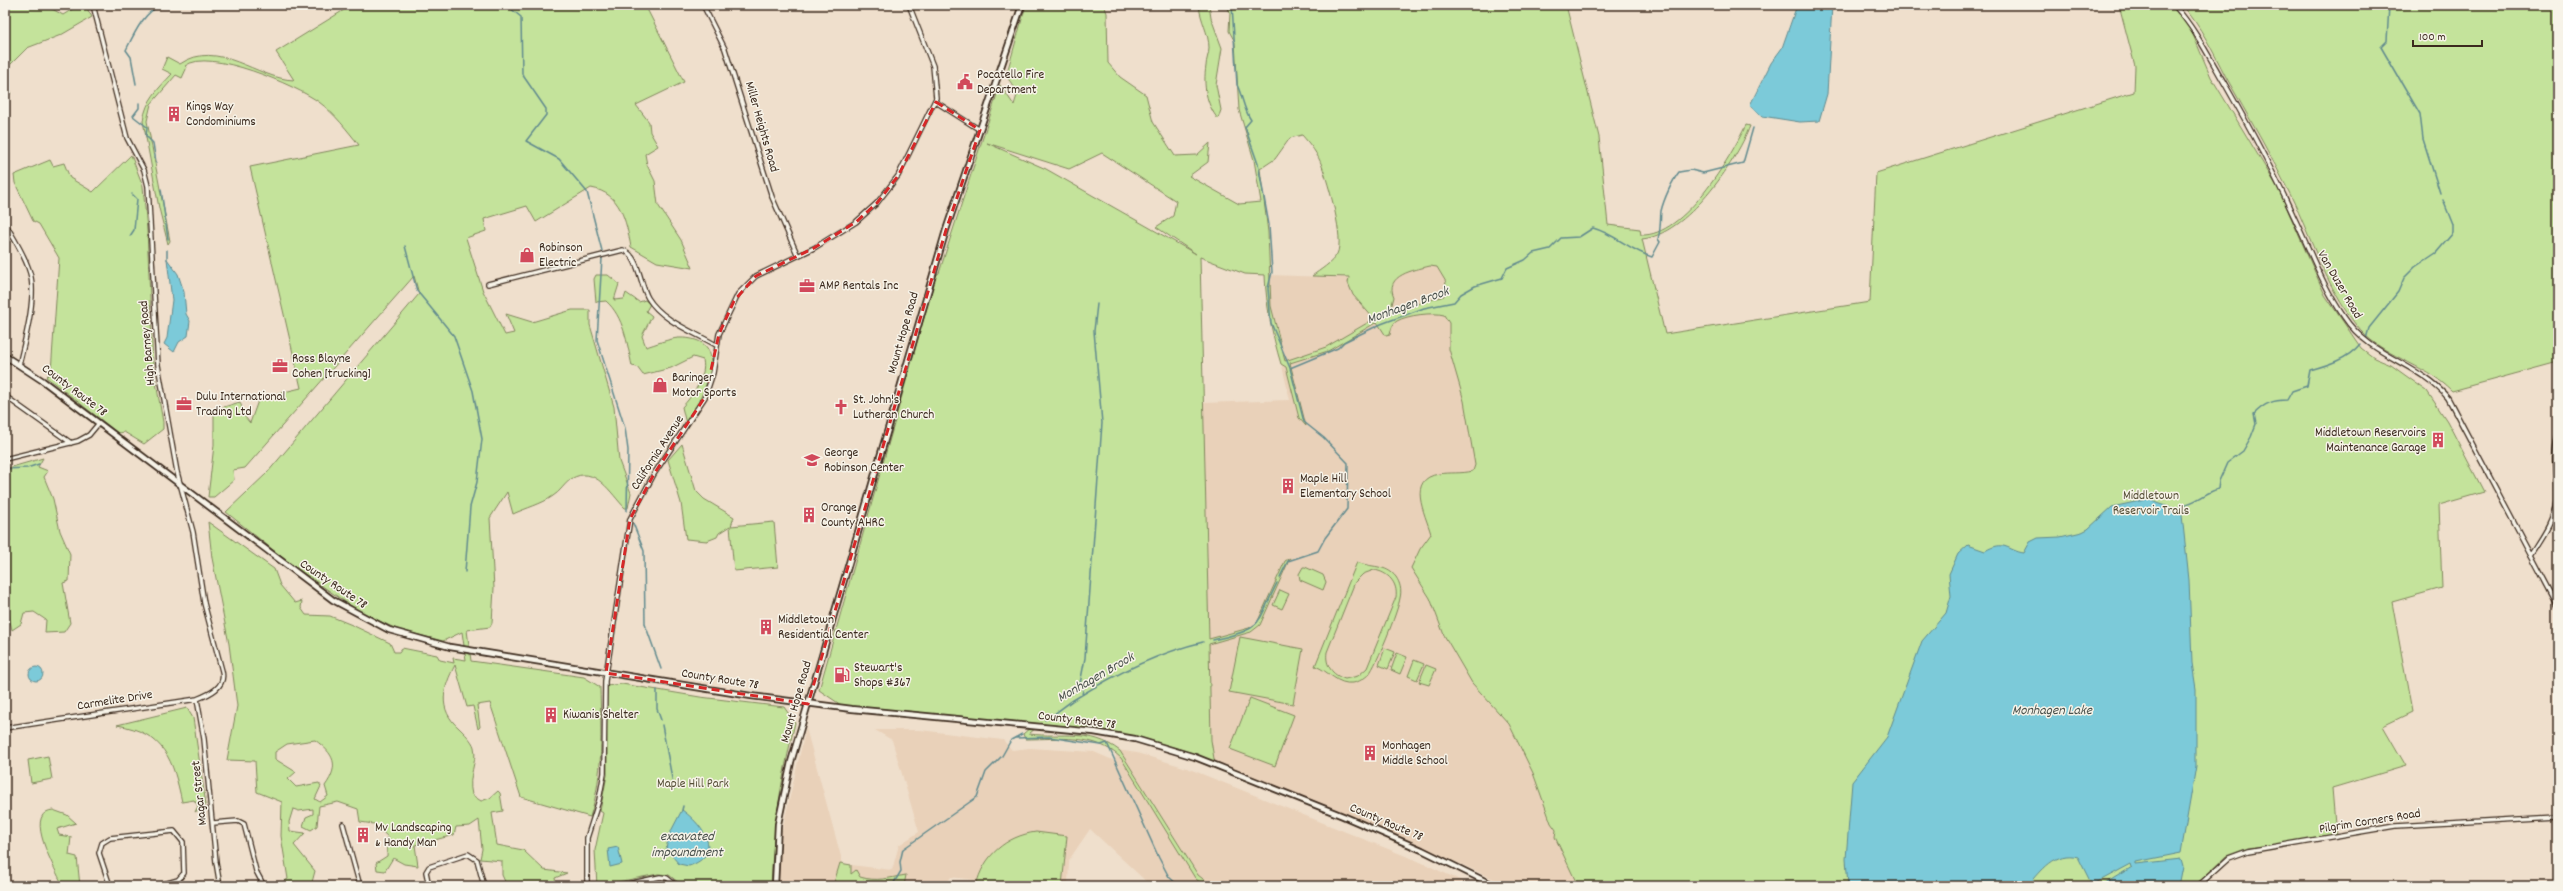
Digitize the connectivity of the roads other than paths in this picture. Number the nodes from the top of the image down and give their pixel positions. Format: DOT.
graph roads {
  1 [pos="93,5"];
  2 [pos="703,5"];
  3 [pos="908,5"];
  4 [pos="1022,5"];
  5 [pos="2174,5"];
  6 [pos="936,102"];
  7 [pos="980,130"];
  8 [pos="5,223"];
  9 [pos="798,256"];
  10 [pos="488,284"];
  11 [pos="716,345"];
  12 [pos="5,356"];
  13 [pos="19,365"];
  14 [pos="5,396"];
  15 [pos="99,423"];
  16 [pos="2558,436"];
  17 [pos="71,443"];
  18 [pos="5,459"];
  19 [pos="181,487"];
  20 [pos="2530,555"];
  21 [pos="2558,606"];
  22 [pos="606,673"];
  23 [pos="222,682"];
  24 [pos="197,699"];
  25 [pos="808,704"];
  26 [pos="5,728"];
  27 [pos="2558,817"];
  28 [pos="213,823"];
  29 [pos="344,824"];
  30 [pos="646,880"];
  31 [pos="110,886"];
  32 [pos="157,886"];
  33 [pos="220,886"];
  34 [pos="264,886"];
  35 [pos="360,886"];
  36 [pos="429,886"];
  37 [pos="484,886"];
  38 [pos="587,886"];
  39 [pos="619,886"];
  40 [pos="646,886"];
  41 [pos="677,886"];
  42 [pos="775,886"];
  43 [pos="1495,886"];
  44 [pos="2198,886"];
  1 -- 19 [label="street, High Barney Road"];
  2 -- 9 [label="street, Miller Heights Road"];
  3 -- 6 [label="street"];
  4 -- 7 [label="street, Mount Hope Road"];
  5 -- 20 [label="street, Van Duzer Road"];
  6 -- 7 [label="street"];
  6 -- 9 [label="street, California Avenue"];
  7 -- 25 [label="street, Mount Hope Road"];
  8 -- 13 [label="street"];
  9 -- 11 [label="street, California Avenue"];
  10 -- 11 [label="street"];
  11 -- 22 [label="street, California Avenue"];
  12 -- 13 [label="street, County Route 78"];
  13 -- 15 [label="street, County Route 78"];
  14 -- 17 [label="street"];
  15 -- 17 [label="street"];
  15 -- 19 [label="street, County Route 78"];
  16 -- 20 [label="street"];
  17 -- 18 [label="street"];
  19 -- 22 [label="street, County Route 78"];
  19 -- 23 [label="street, High Barney Road"];
  20 -- 21 [label="street, Van Duzer Road"];
  22 -- 25 [label="street, County Route 78"];
  22 -- 38 [label="street, California Avenue"];
  23 -- 24 [label="street, Carmelite Drive"];
  24 -- 26 [label="street, Carmelite Drive"];
  24 -- 28 [label="street, Magar Street"];
  25 -- 42 [label="street, Mount Hope Road"];
  25 -- 43 [label="street, County Route 78"];
  27 -- 44 [label="street, Pilgrim Corners Road"];
  28 -- 33 [label="street, Magar Street"];
  28 -- 34 [label="street"];
  29 -- 35 [label="street"];
  30 -- 39 [label="street"];
  30 -- 40 [label="street"];
  30 -- 41 [label="street"];
  31 -- 32 [label="street"];
  36 -- 37 [label="street"];
}
